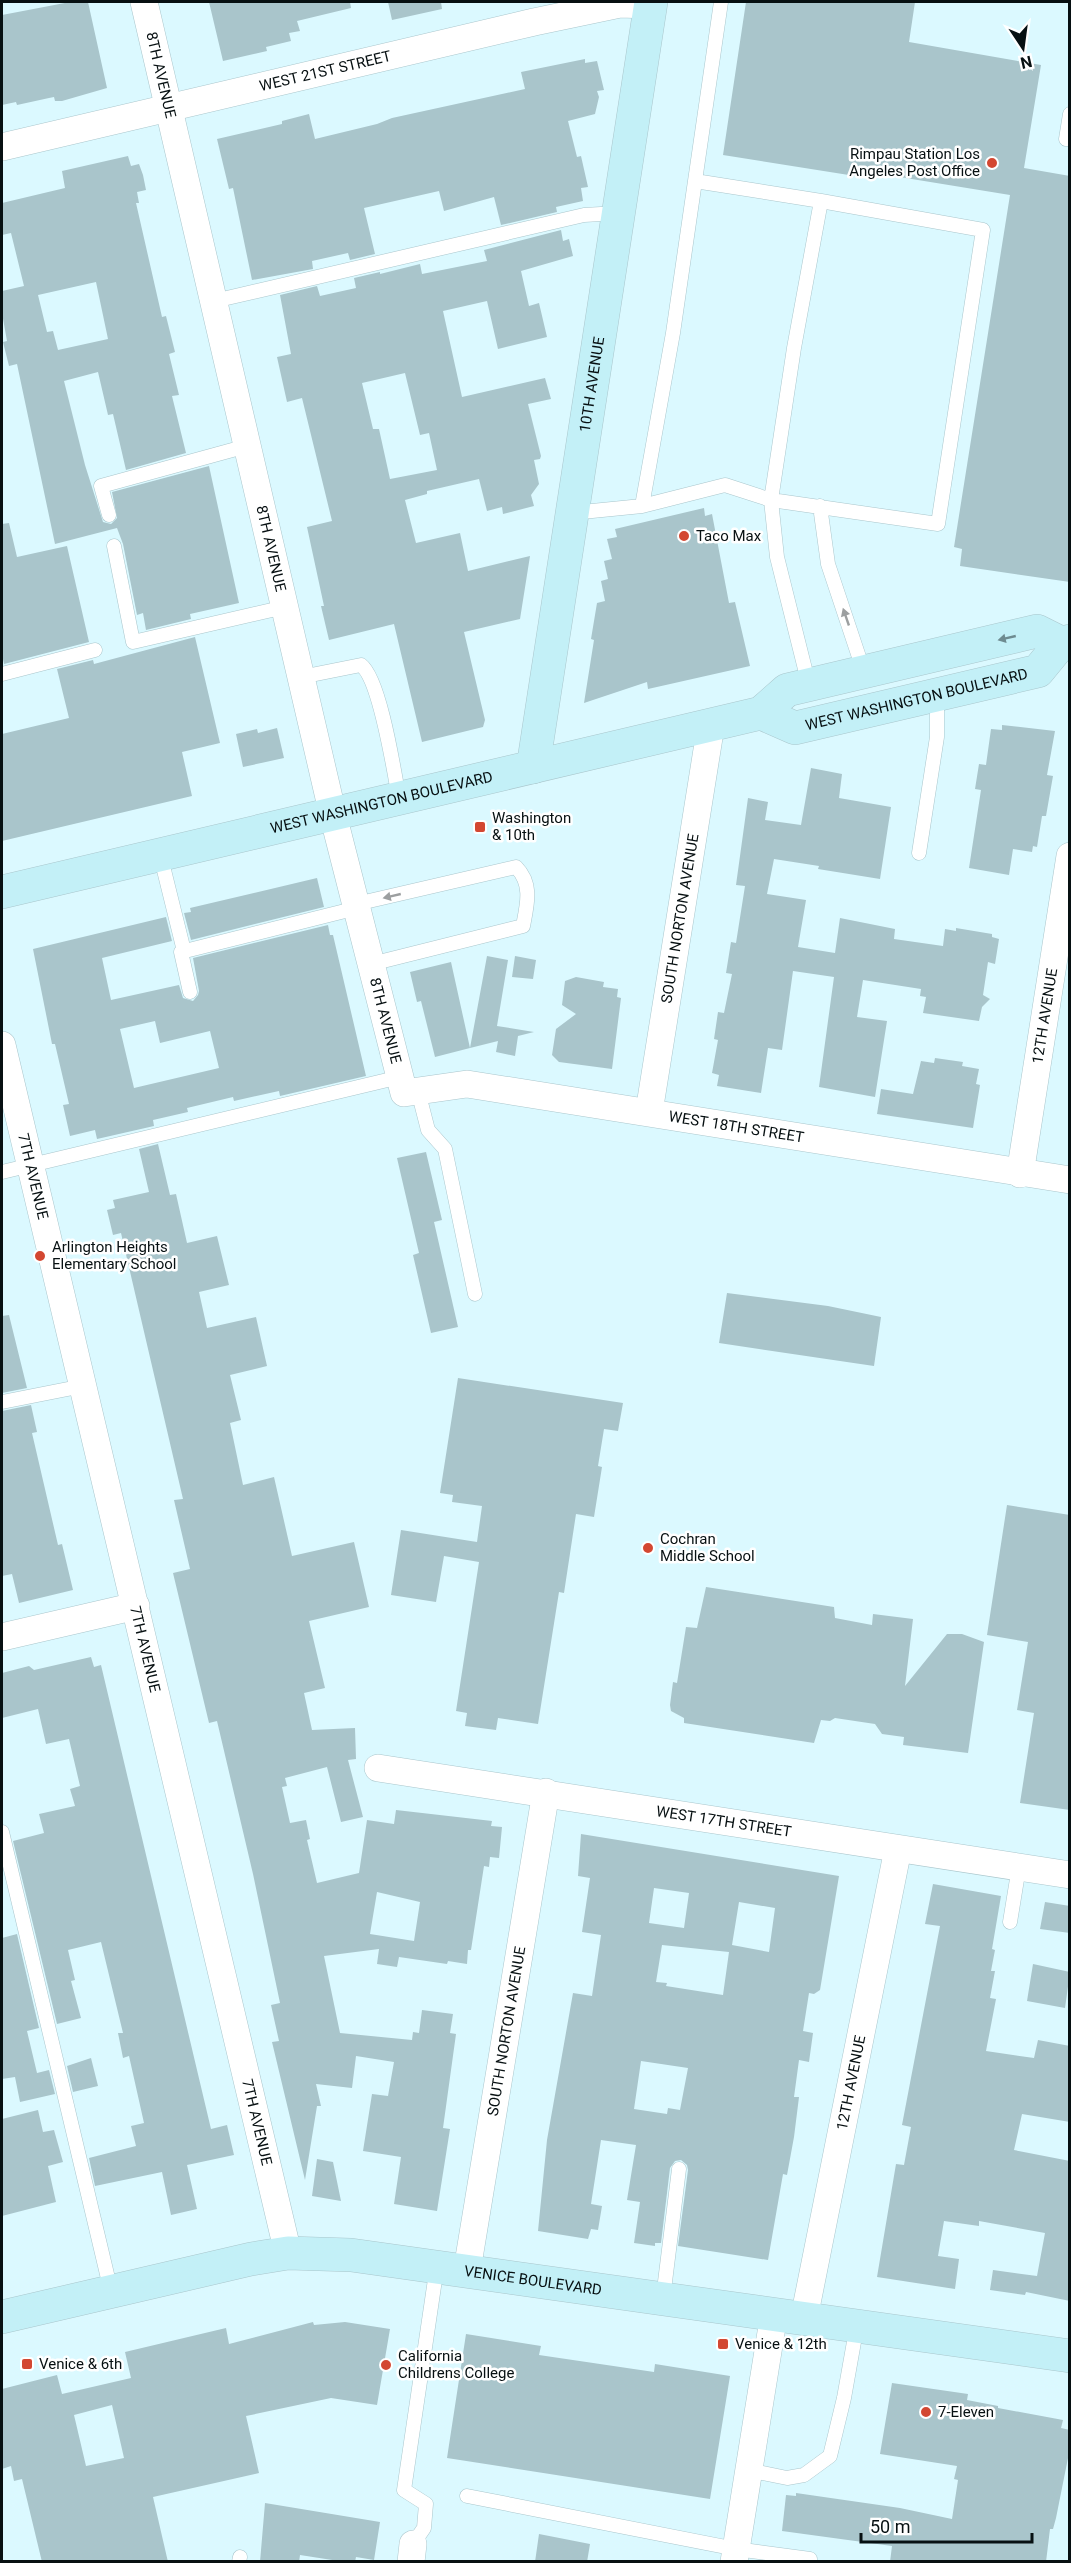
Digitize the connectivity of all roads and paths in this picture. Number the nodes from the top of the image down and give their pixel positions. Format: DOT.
graph roads {
  1 [pos="144,2"];
  2 [pos="721,2"];
  3 [pos="651,3"];
  4 [pos="532,12"];
  5 [pos="168,108"];
  6 [pos="1070,114"];
  7 [pos="1070,139"];
  8 [pos="2,147"];
  9 [pos="695,181"];
  10 [pos="821,201"];
  11 [pos="618,213"];
  12 [pos="214,302"];
  13 [pos="247,446"];
  14 [pos="771,500"];
  15 [pos="642,506"];
  16 [pos="820,506"];
  17 [pos="572,513"];
  18 [pos="109,515"];
  19 [pos="114,546"];
  20 [pos="285,607"];
  21 [pos="1065,642"];
  22 [pos="95,650"];
  23 [pos="864,672"];
  24 [pos="2,674"];
  25 [pos="301,677"];
  26 [pos="809,685"];
  27 [pos="937,695"];
  28 [pos="761,713"];
  29 [pos="711,725"];
  30 [pos="533,767"];
  31 [pos="399,799"];
  32 [pos="333,814"];
  33 [pos="919,853"];
  34 [pos="160,854"];
  35 [pos="1070,855"];
  36 [pos="2,892"];
  37 [pos="357,906"];
  38 [pos="184,951"];
  39 [pos="371,964"];
  40 [pos="190,992"];
  41 [pos="2,1045"];
  42 [pos="407,1087"];
  43 [pos="649,1112"];
  44 [pos="31,1166"];
  45 [pos="2,1173"];
  46 [pos="1020,1174"];
  47 [pos="1070,1180"];
  48 [pos="475,1294"];
  49 [pos="83,1386"];
  50 [pos="2,1402"];
  51 [pos="136,1606"];
  52 [pos="2,1637"];
  53 [pos="378,1768"];
  54 [pos="546,1792"];
  55 [pos="2,1832"];
  56 [pos="898,1849"];
  57 [pos="1019,1867"];
  58 [pos="1070,1875"];
  59 [pos="1010,1922"];
  60 [pos="679,2169"];
  61 [pos="288,2253"];
  62 [pos="452,2268"];
  63 [pos="111,2291"];
  64 [pos="663,2298"];
  65 [pos="789,2316"];
  66 [pos="2,2317"];
  67 [pos="857,2325"];
  68 [pos="1070,2356"];
  69 [pos="748,2470"];
  70 [pos="467,2496"];
  71 [pos="412,2553"];
  72 [pos="735,2555"];
  73 [pos="809,2562"];
  1 -- 5 [label="street, 8TH AVENUE"];
  2 -- 9 [label="lane"];
  3 -- 4 [label="street, WEST 21ST STREET"];
  3 -- 11 [label="main road, 10TH AVENUE"];
  4 -- 5 [label="street, WEST 21ST STREET"];
  5 -- 8 [label="street, WEST 21ST STREET"];
  5 -- 12 [label="street, 8TH AVENUE"];
  6 -- 7 [label="lane"];
  9 -- 10 [label="lane"];
  9 -- 15 [label="lane"];
  10 -- 14 [label="lane"];
  10 -- 16 [label="lane"];
  11 -- 12 [label="lane"];
  11 -- 17 [label="main road, 10TH AVENUE"];
  12 -- 13 [label="street, 8TH AVENUE"];
  13 -- 18 [label="lane"];
  13 -- 20 [label="street, 8TH AVENUE"];
  14 -- 15 [label="lane"];
  14 -- 16 [label="lane"];
  14 -- 26 [label="lane"];
  15 -- 17 [label="lane"];
  23 -- 16 [label="lane, one-way"];
  17 -- 30 [label="main road, 10TH AVENUE"];
  19 -- 20 [label="lane"];
  20 -- 25 [label="street, 8TH AVENUE"];
  21 -- 23 [label="main road, WEST WASHINGTON BOULEVARD, one-way"];
  21 -- 27 [label="main road, WEST WASHINGTON BOULEVARD"];
  22 -- 24 [label="lane"];
  23 -- 26 [label="main road, WEST WASHINGTON BOULEVARD"];
  25 -- 31 [label="lane"];
  25 -- 32 [label="street, 8TH AVENUE"];
  26 -- 28 [label="main road, WEST WASHINGTON BOULEVARD"];
  27 -- 28 [label="main road, WEST WASHINGTON BOULEVARD"];
  27 -- 33 [label="lane"];
  28 -- 29 [label="main road, WEST WASHINGTON BOULEVARD"];
  29 -- 30 [label="main road, WEST WASHINGTON BOULEVARD"];
  29 -- 43 [label="street, SOUTH NORTON AVENUE"];
  30 -- 31 [label="main road, WEST WASHINGTON BOULEVARD"];
  31 -- 32 [label="main road, WEST WASHINGTON BOULEVARD"];
  32 -- 34 [label="main road, WEST WASHINGTON BOULEVARD"];
  32 -- 37 [label="street, 8TH AVENUE"];
  34 -- 36 [label="main road, WEST WASHINGTON BOULEVARD"];
  34 -- 38 [label="lane"];
  35 -- 46 [label="street, 12TH AVENUE"];
  37 -- 38 [label="lane"];
  37 -- 39 [label="street, 8TH AVENUE"];
  39 -- 37 [label="lane, one-way"];
  38 -- 40 [label="lane"];
  39 -- 42 [label="street, 8TH AVENUE"];
  41 -- 44 [label="street, 7TH AVENUE"];
  42 -- 43 [label="street, WEST 18TH STREET"];
  42 -- 44 [label="lane"];
  42 -- 48 [label="lane"];
  43 -- 46 [label="street, WEST 18TH STREET"];
  44 -- 45 [label="lane"];
  44 -- 49 [label="street, 7TH AVENUE"];
  46 -- 47 [label="street, WEST 18TH STREET"];
  49 -- 50 [label="lane"];
  49 -- 51 [label="street, 7TH AVENUE"];
  51 -- 52 [label="street"];
  51 -- 61 [label="street, 7TH AVENUE"];
  53 -- 54 [label="street, WEST 17TH STREET"];
  54 -- 56 [label="street, WEST 17TH STREET"];
  54 -- 62 [label="street, SOUTH NORTON AVENUE"];
  55 -- 63 [label="lane"];
  56 -- 57 [label="street, WEST 17TH STREET"];
  56 -- 65 [label="street, 12TH AVENUE"];
  57 -- 58 [label="street, WEST 17TH STREET"];
  57 -- 59 [label="lane"];
  60 -- 64 [label="lane"];
  61 -- 62 [label="main road, VENICE BOULEVARD"];
  61 -- 63 [label="main road, VENICE BOULEVARD"];
  62 -- 64 [label="main road, VENICE BOULEVARD"];
  62 -- 71 [label="lane"];
  63 -- 66 [label="main road, VENICE BOULEVARD"];
  64 -- 65 [label="main road, VENICE BOULEVARD"];
  65 -- 67 [label="main road, VENICE BOULEVARD"];
  65 -- 69 [label="street, 12TH AVENUE"];
  67 -- 68 [label="main road, VENICE BOULEVARD"];
  67 -- 69 [label="lane"];
  69 -- 72 [label="street, 12TH AVENUE"];
  70 -- 72 [label="lane"];
  72 -- 73 [label="lane"];
}
